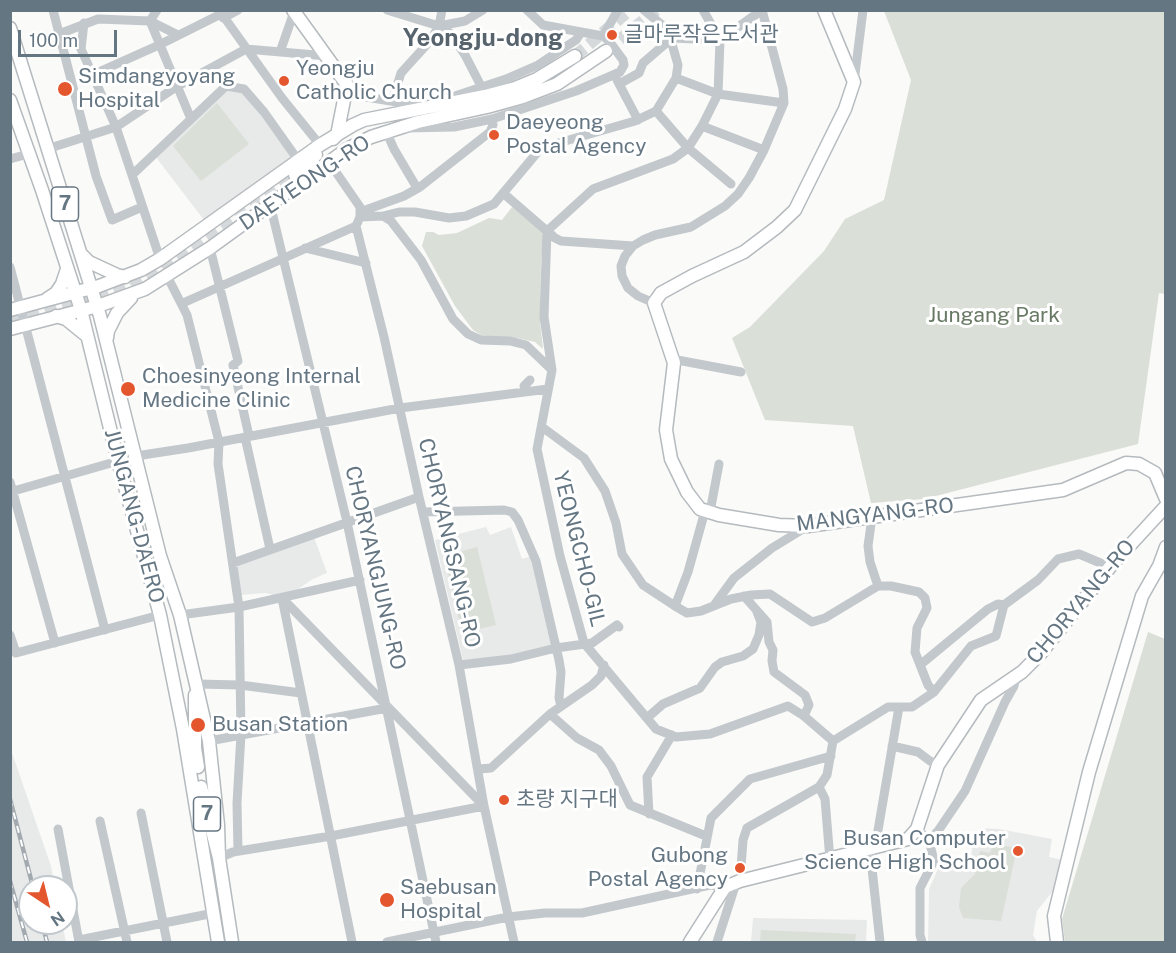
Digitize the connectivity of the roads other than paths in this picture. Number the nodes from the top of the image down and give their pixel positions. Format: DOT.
graph roads {
  1 [pos="53,10"];
  2 [pos="134,10"];
  3 [pos="157,10"];
  4 [pos="238,10"];
  5 [pos="387,10"];
  6 [pos="442,10"];
  7 [pos="483,10"];
  8 [pos="527,10"];
  9 [pos="618,10"];
  10 [pos="644,10"];
  11 [pos="703,10"];
  12 [pos="762,10"];
  13 [pos="824,10"];
  14 [pos="863,10"];
  15 [pos="293,11"];
  16 [pos="221,14"];
  17 [pos="137,21"];
  18 [pos="150,21"];
  19 [pos="84,23"];
  20 [pos="439,26"];
  21 [pos="10,27"];
  22 [pos="581,32"];
  23 [pos="59,34"];
  24 [pos="178,35"];
  25 [pos="603,36"];
  26 [pos="672,38"];
  27 [pos="720,40"];
  28 [pos="159,45"];
  29 [pos="246,49"];
  30 [pos="606,51"];
  31 [pos="280,52"];
  32 [pos="327,56"];
  33 [pos="575,56"];
  34 [pos="92,75"];
  35 [pos="676,78"];
  36 [pos="617,80"];
  37 [pos="854,82"];
  38 [pos="347,85"];
  39 [pos="481,86"];
  40 [pos="176,87"];
  41 [pos="718,94"];
  42 [pos="10,100"];
  43 [pos="395,100"];
  44 [pos="784,103"];
  45 [pos="656,111"];
  46 [pos="433,118"];
  47 [pos="191,119"];
  48 [pos="492,119"];
  49 [pos="638,120"];
  50 [pos="702,126"];
  51 [pos="116,127"];
  52 [pos="391,129"];
  53 [pos="337,135"];
  54 [pos="86,137"];
  55 [pos="320,145"];
  56 [pos="688,148"];
  57 [pos="47,149"];
  58 [pos="347,149"];
  59 [pos="764,150"];
  60 [pos="28,154"];
  61 [pos="10,159"];
  62 [pos="298,160"];
  63 [pos="329,162"];
  64 [pos="132,175"];
  65 [pos="731,184"];
  66 [pos="417,188"];
  67 [pos="503,194"];
  68 [pos="270,204"];
  69 [pos="142,207"];
  70 [pos="360,214"];
  71 [pos="383,216"];
  72 [pos="356,226"];
  73 [pos="547,231"];
  74 [pos="633,246"];
  75 [pos="210,248"];
  76 [pos="305,248"];
  77 [pos="81,253"];
  78 [pos="283,257"];
  79 [pos="160,259"];
  80 [pos="366,263"];
  81 [pos="10,267"];
  82 [pos="68,269"];
  83 [pos="167,276"];
  84 [pos="125,277"];
  85 [pos="220,285"];
  86 [pos="92,288"];
  87 [pos="145,289"];
  88 [pos="75,293"];
  89 [pos="43,301"];
  90 [pos="183,303"];
  91 [pos="654,303"];
  92 [pos="98,306"];
  93 [pos="16,309"];
  94 [pos="81,310"];
  95 [pos="56,316"];
  96 [pos="25,326"];
  97 [pos="10,329"];
  98 [pos="88,337"];
  99 [pos="107,343"];
  100 [pos="672,359"];
  101 [pos="552,370"];
  102 [pos="741,372"];
  103 [pos="548,389"];
  104 [pos="400,408"];
  105 [pos="322,422"];
  106 [pos="542,427"];
  107 [pos="247,437"];
  108 [pos="219,442"];
  109 [pos="136,456"];
  110 [pos="118,461"];
  111 [pos="719,464"];
  112 [pos="64,477"];
  113 [pos="11,488"];
  114 [pos="419,497"];
  115 [pos="1166,498"];
  116 [pos="1166,506"];
  117 [pos="423,512"];
  118 [pos="708,512"];
  119 [pos="872,517"];
  120 [pos="347,522"];
  121 [pos="766,523"];
  122 [pos="808,526"];
  123 [pos="782,542"];
  124 [pos="1166,547"];
  125 [pos="270,549"];
  126 [pos="233,563"];
  127 [pos="1110,567"];
  128 [pos="360,580"];
  129 [pos="878,586"];
  130 [pos="744,596"];
  131 [pos="282,598"];
  132 [pos="716,604"];
  133 [pos="1004,605"];
  134 [pos="675,606"];
  135 [pos="239,607"];
  136 [pos="758,612"];
  137 [pos="160,615"];
  138 [pos="180,615"];
  139 [pos="619,627"];
  140 [pos="105,630"];
  141 [pos="10,635"];
  142 [pos="55,643"];
  143 [pos="584,643"];
  144 [pos="556,648"];
  145 [pos="459,665"];
  146 [pos="604,665"];
  147 [pos="920,665"];
  148 [pos="1011,678"];
  149 [pos="197,684"];
  150 [pos="240,685"];
  151 [pos="934,692"];
  152 [pos="301,693"];
  153 [pos="561,706"];
  154 [pos="899,707"];
  155 [pos="387,708"];
  156 [pos="550,714"];
  157 [pos="804,716"];
  158 [pos="647,718"];
  159 [pos="308,722"];
  160 [pos="241,734"];
  161 [pos="672,735"];
  162 [pos="209,741"];
  163 [pos="833,741"];
  164 [pos="892,746"];
  165 [pos="831,756"];
  166 [pos="938,765"];
  167 [pos="479,769"];
  168 [pos="819,787"];
  169 [pos="484,806"];
  170 [pos="141,813"];
  171 [pos="648,814"];
  172 [pos="411,819"];
  173 [pos="100,821"];
  174 [pos="58,829"];
  175 [pos="917,829"];
  176 [pos="331,836"];
  177 [pos="706,836"];
  178 [pos="929,840"];
  179 [pos="872,849"];
  180 [pos="238,851"];
  181 [pos="219,858"];
  182 [pos="830,860"];
  183 [pos="733,884"];
  184 [pos="697,889"];
  185 [pos="214,913"];
  186 [pos="508,917"];
  187 [pos="163,924"];
  188 [pos="124,932"];
  189 [pos="435,937"];
  190 [pos="79,941"];
  191 [pos="127,942"];
  192 [pos="167,942"];
  193 [pos="218,942"];
  194 [pos="232,942"];
  195 [pos="352,942"];
  196 [pos="387,942"];
  197 [pos="514,942"];
  198 [pos="690,942"];
  199 [pos="717,942"];
  200 [pos="880,942"];
  201 [pos="922,942"];
  202 [pos="1057,942"];
  1 -- 23 [label="street"];
  2 -- 17 [label="street"];
  3 -- 18 [label="street"];
  4 -- 16 [label="street"];
  5 -- 20 [label="street"];
  6 -- 20 [label="street"];
  7 -- 20 [label="street"];
  8 -- 22 [label="street"];
  9 -- 25 [label="street"];
  10 -- 26 [label="street"];
  11 -- 27 [label="street"];
  12 -- 27 [label="street"];
  12 -- 44 [label="street"];
  13 -- 37 [label="main road"];
  14 -- 37 [label="street"];
  15 -- 31 [label="street"];
  15 -- 32 [label="main road"];
  16 -- 24 [label="street"];
  16 -- 29 [label="street"];
  17 -- 18 [label="street"];
  17 -- 19 [label="street"];
  18 -- 24 [label="street"];
  18 -- 28 [label="street"];
  19 -- 23 [label="street"];
  19 -- 34 [label="street"];
  20 -- 39 [label="street"];
  20 -- 43 [label="street"];
  21 -- 57 [label="main road, JUNGANG-DAERO / 7"];
  22 -- 25 [label="street"];
  22 -- 39 [label="street"];
  23 -- 54 [label="street"];
  24 -- 28 [label="street"];
  25 -- 36 [label="street"];
  26 -- 27 [label="street"];
  26 -- 35 [label="street"];
  26 -- 36 [label="street"];
  27 -- 41 [label="street"];
  28 -- 34 [label="street"];
  28 -- 40 [label="street"];
  29 -- 31 [label="street"];
  29 -- 40 [label="street"];
  29 -- 55 [label="street"];
  30 -- 46 [label="main road, DAEYEONG-RO"];
  31 -- 32 [label="street"];
  32 -- 38 [label="main road"];
  33 -- 46 [label="main road, DAEYEONG-RO"];
  34 -- 51 [label="street"];
  35 -- 41 [label="street"];
  35 -- 45 [label="street"];
  36 -- 48 [label="street"];
  36 -- 49 [label="street"];
  37 -- 91 [label="main road"];
  38 -- 43 [label="street"];
  38 -- 53 [label="main road"];
  39 -- 46 [label="street"];
  40 -- 47 [label="street"];
  40 -- 51 [label="street"];
  41 -- 44 [label="street"];
  41 -- 50 [label="street"];
  42 -- 60 [label="main road, JUNGANG-DAERO / 7"];
  43 -- 46 [label="street"];
  44 -- 59 [label="street"];
  45 -- 49 [label="street"];
  45 -- 56 [label="street"];
  46 -- 48 [label="street"];
  46 -- 52 [label="main road, DAEYEONG-RO"];
  46 -- 53 [label="main road, DAEYEONG-RO"];
  47 -- 62 [label="street"];
  47 -- 64 [label="street"];
  48 -- 66 [label="street"];
  49 -- 67 [label="street"];
  50 -- 56 [label="street"];
  50 -- 59 [label="street"];
  51 -- 54 [label="street"];
  51 -- 64 [label="street"];
  52 -- 58 [label="main road, DAEYEONG-RO"];
  52 -- 66 [label="street"];
  53 -- 55 [label="main road, DAEYEONG-RO"];
  53 -- 58 [label="main road"];
  54 -- 57 [label="street"];
  54 -- 69 [label="street"];
  55 -- 62 [label="main road, DAEYEONG-RO"];
  56 -- 65 [label="street"];
  56 -- 73 [label="street"];
  57 -- 77 [label="main road, JUNGANG-DAERO / 7"];
  58 -- 63 [label="main road, DAEYEONG-RO"];
  59 -- 74 [label="street"];
  60 -- 61 [label="street"];
  60 -- 82 [label="main road, JUNGANG-DAERO / 7"];
  62 -- 79 [label="main road, DAEYEONG-RO"];
  63 -- 68 [label="main road, DAEYEONG-RO"];
  63 -- 70 [label="street"];
  64 -- 69 [label="street"];
  66 -- 70 [label="street"];
  67 -- 71 [label="street"];
  67 -- 73 [label="street"];
  68 -- 75 [label="main road, DAEYEONG-RO"];
  68 -- 78 [label="street, CHORYANGJUNG-RO"];
  69 -- 79 [label="street"];
  70 -- 71 [label="street"];
  70 -- 72 [label="street"];
  71 -- 101 [label="street"];
  72 -- 76 [label="street"];
  72 -- 80 [label="street, CHORYANGSANG-RO"];
  73 -- 74 [label="street"];
  73 -- 101 [label="street, YEONGCHO-GIL"];
  74 -- 91 [label="street"];
  75 -- 83 [label="main road, DAEYEONG-RO"];
  75 -- 85 [label="street"];
  76 -- 78 [label="street"];
  76 -- 80 [label="street"];
  77 -- 84 [label="main road"];
  77 -- 86 [label="main road, JUNGANG-DAERO / 7"];
  78 -- 85 [label="street"];
  78 -- 105 [label="street, CHORYANGJUNG-RO"];
  79 -- 84 [label="main road, DAEYEONG-RO"];
  80 -- 104 [label="street, CHORYANGSANG-RO"];
  81 -- 93 [label="street"];
  82 -- 88 [label="main road, JUNGANG-DAERO / 7"];
  82 -- 89 [label="main road"];
  83 -- 87 [label="main road, DAEYEONG-RO"];
  83 -- 90 [label="street"];
  84 -- 86 [label="main road, DAEYEONG-RO"];
  85 -- 90 [label="street"];
  85 -- 107 [label="street"];
  86 -- 88 [label="main road, DAEYEONG-RO"];
  86 -- 92 [label="main road, JUNGANG-DAERO / 7"];
  87 -- 92 [label="main road, DAEYEONG-RO"];
  87 -- 99 [label="main road"];
  88 -- 89 [label="main road, DAEYEONG-RO"];
  88 -- 94 [label="main road, JUNGANG-DAERO / 7"];
  89 -- 93 [label="main road, DAEYEONG-RO"];
  90 -- 108 [label="street"];
  91 -- 100 [label="main road"];
  92 -- 94 [label="main road, DAEYEONG-RO"];
  92 -- 99 [label="main road, JUNGANG-DAERO / 7"];
  93 -- 96 [label="street"];
  94 -- 95 [label="main road, DAEYEONG-RO"];
  94 -- 98 [label="main road, JUNGANG-DAERO / 7"];
  95 -- 96 [label="main road, DAEYEONG-RO"];
  95 -- 98 [label="main road"];
  96 -- 97 [label="main road, DAEYEONG-RO"];
  96 -- 112 [label="street"];
  98 -- 110 [label="main road, JUNGANG-DAERO / 7"];
  99 -- 109 [label="main road, JUNGANG-DAERO / 7"];
  100 -- 102 [label="street"];
  100 -- 118 [label="main road"];
  101 -- 103 [label="street, YEONGCHO-GIL"];
  103 -- 104 [label="street"];
  103 -- 106 [label="street, YEONGCHO-GIL"];
  104 -- 105 [label="street"];
  104 -- 114 [label="street, CHORYANGSANG-RO"];
  105 -- 107 [label="street"];
  105 -- 120 [label="street, CHORYANGJUNG-RO"];
  106 -- 134 [label="street"];
  106 -- 143 [label="street, YEONGCHO-GIL"];
  107 -- 108 [label="street"];
  107 -- 125 [label="street"];
  108 -- 109 [label="street"];
  108 -- 126 [label="street"];
  109 -- 138 [label="main road, JUNGANG-DAERO / 7"];
  110 -- 112 [label="street"];
  110 -- 137 [label="main road, JUNGANG-DAERO / 7"];
  111 -- 118 [label="street"];
  112 -- 113 [label="street"];
  112 -- 140 [label="street"];
  113 -- 142 [label="street"];
  114 -- 117 [label="street, CHORYANGSANG-RO"];
  114 -- 120 [label="street"];
  115 -- 119 [label="main road, MANGYANG-RO"];
  116 -- 127 [label="main road, CHORYANG-RO"];
  117 -- 144 [label="street"];
  117 -- 145 [label="street, CHORYANGSANG-RO"];
  118 -- 121 [label="main road, MANGYANG-RO"];
  118 -- 134 [label="street"];
  119 -- 122 [label="main road, MANGYANG-RO"];
  119 -- 129 [label="street"];
  120 -- 125 [label="street"];
  120 -- 128 [label="street, CHORYANGJUNG-RO"];
  121 -- 122 [label="main road, MANGYANG-RO"];
  121 -- 123 [label="street"];
  122 -- 123 [label="street"];
  123 -- 132 [label="street"];
  124 -- 202 [label="main road"];
  125 -- 126 [label="street"];
  126 -- 135 [label="street"];
  127 -- 133 [label="street"];
  127 -- 148 [label="main road, CHORYANG-RO"];
  128 -- 131 [label="street"];
  128 -- 155 [label="street, CHORYANGJUNG-RO"];
  129 -- 130 [label="street"];
  129 -- 147 [label="street"];
  130 -- 132 [label="street"];
  130 -- 136 [label="street"];
  131 -- 135 [label="street"];
  131 -- 152 [label="street"];
  131 -- 155 [label="street"];
  132 -- 134 [label="street"];
  133 -- 147 [label="street"];
  133 -- 151 [label="street"];
  135 -- 138 [label="street"];
  135 -- 150 [label="street"];
  136 -- 157 [label="street"];
  136 -- 158 [label="street"];
  137 -- 140 [label="street"];
  137 -- 185 [label="main road, JUNGANG-DAERO / 7"];
  138 -- 149 [label="main road, JUNGANG-DAERO / 7"];
  139 -- 143 [label="street"];
  140 -- 142 [label="street"];
  141 -- 142 [label="street"];
  143 -- 144 [label="street"];
  143 -- 146 [label="street, YEONGCHO-GIL"];
  144 -- 145 [label="street"];
  144 -- 153 [label="street"];
  145 -- 167 [label="street, CHORYANGSANG-RO"];
  146 -- 153 [label="street"];
  146 -- 158 [label="street, YEONGCHO-GIL"];
  147 -- 151 [label="street"];
  148 -- 166 [label="main road, CHORYANG-RO"];
  148 -- 178 [label="street"];
  149 -- 150 [label="street"];
  149 -- 162 [label="main road, JUNGANG-DAERO / 7"];
  149 -- 181 [label="main road, JUNGANG-DAERO / 7"];
  150 -- 152 [label="street"];
  150 -- 160 [label="street"];
  151 -- 154 [label="street"];
  152 -- 159 [label="street"];
  153 -- 156 [label="street"];
  154 -- 163 [label="street"];
  154 -- 164 [label="street"];
  155 -- 159 [label="street"];
  155 -- 169 [label="street"];
  155 -- 172 [label="street, CHORYANGJUNG-RO"];
  156 -- 167 [label="street"];
  156 -- 171 [label="street"];
  157 -- 161 [label="street"];
  157 -- 163 [label="street"];
  158 -- 161 [label="street, YEONGCHO-GIL"];
  159 -- 160 [label="street"];
  159 -- 176 [label="street"];
  160 -- 162 [label="street"];
  160 -- 180 [label="street"];
  161 -- 171 [label="street"];
  162 -- 181 [label="main road, JUNGANG-DAERO / 7"];
  163 -- 165 [label="street"];
  164 -- 166 [label="street"];
  164 -- 179 [label="street"];
  165 -- 168 [label="street"];
  165 -- 177 [label="street"];
  166 -- 175 [label="main road, CHORYANG-RO"];
  167 -- 169 [label="street, CHORYANGSANG-RO"];
  168 -- 182 [label="street"];
  168 -- 183 [label="street"];
  169 -- 172 [label="street"];
  169 -- 186 [label="street, CHORYANGSANG-RO"];
  170 -- 187 [label="street"];
  171 -- 177 [label="street"];
  172 -- 176 [label="street"];
  172 -- 189 [label="street, CHORYANGJUNG-RO"];
  173 -- 188 [label="street"];
  174 -- 190 [label="street"];
  175 -- 178 [label="street"];
  175 -- 179 [label="main road"];
  176 -- 180 [label="street"];
  176 -- 195 [label="street"];
  177 -- 184 [label="street"];
  178 -- 201 [label="street"];
  179 -- 182 [label="main road"];
  179 -- 200 [label="street"];
  180 -- 181 [label="street"];
  181 -- 194 [label="main road, JUNGANG-DAERO / 7"];
  182 -- 183 [label="main road"];
  183 -- 184 [label="street"];
  183 -- 198 [label="main road"];
  183 -- 199 [label="street"];
  184 -- 186 [label="street"];
  185 -- 187 [label="street"];
  185 -- 193 [label="main road, JUNGANG-DAERO / 7"];
  186 -- 189 [label="street"];
  186 -- 197 [label="street, CHORYANGSANG-RO"];
  187 -- 188 [label="street"];
  187 -- 192 [label="street"];
  188 -- 190 [label="street"];
  188 -- 191 [label="street"];
  189 -- 196 [label="street"];
}
